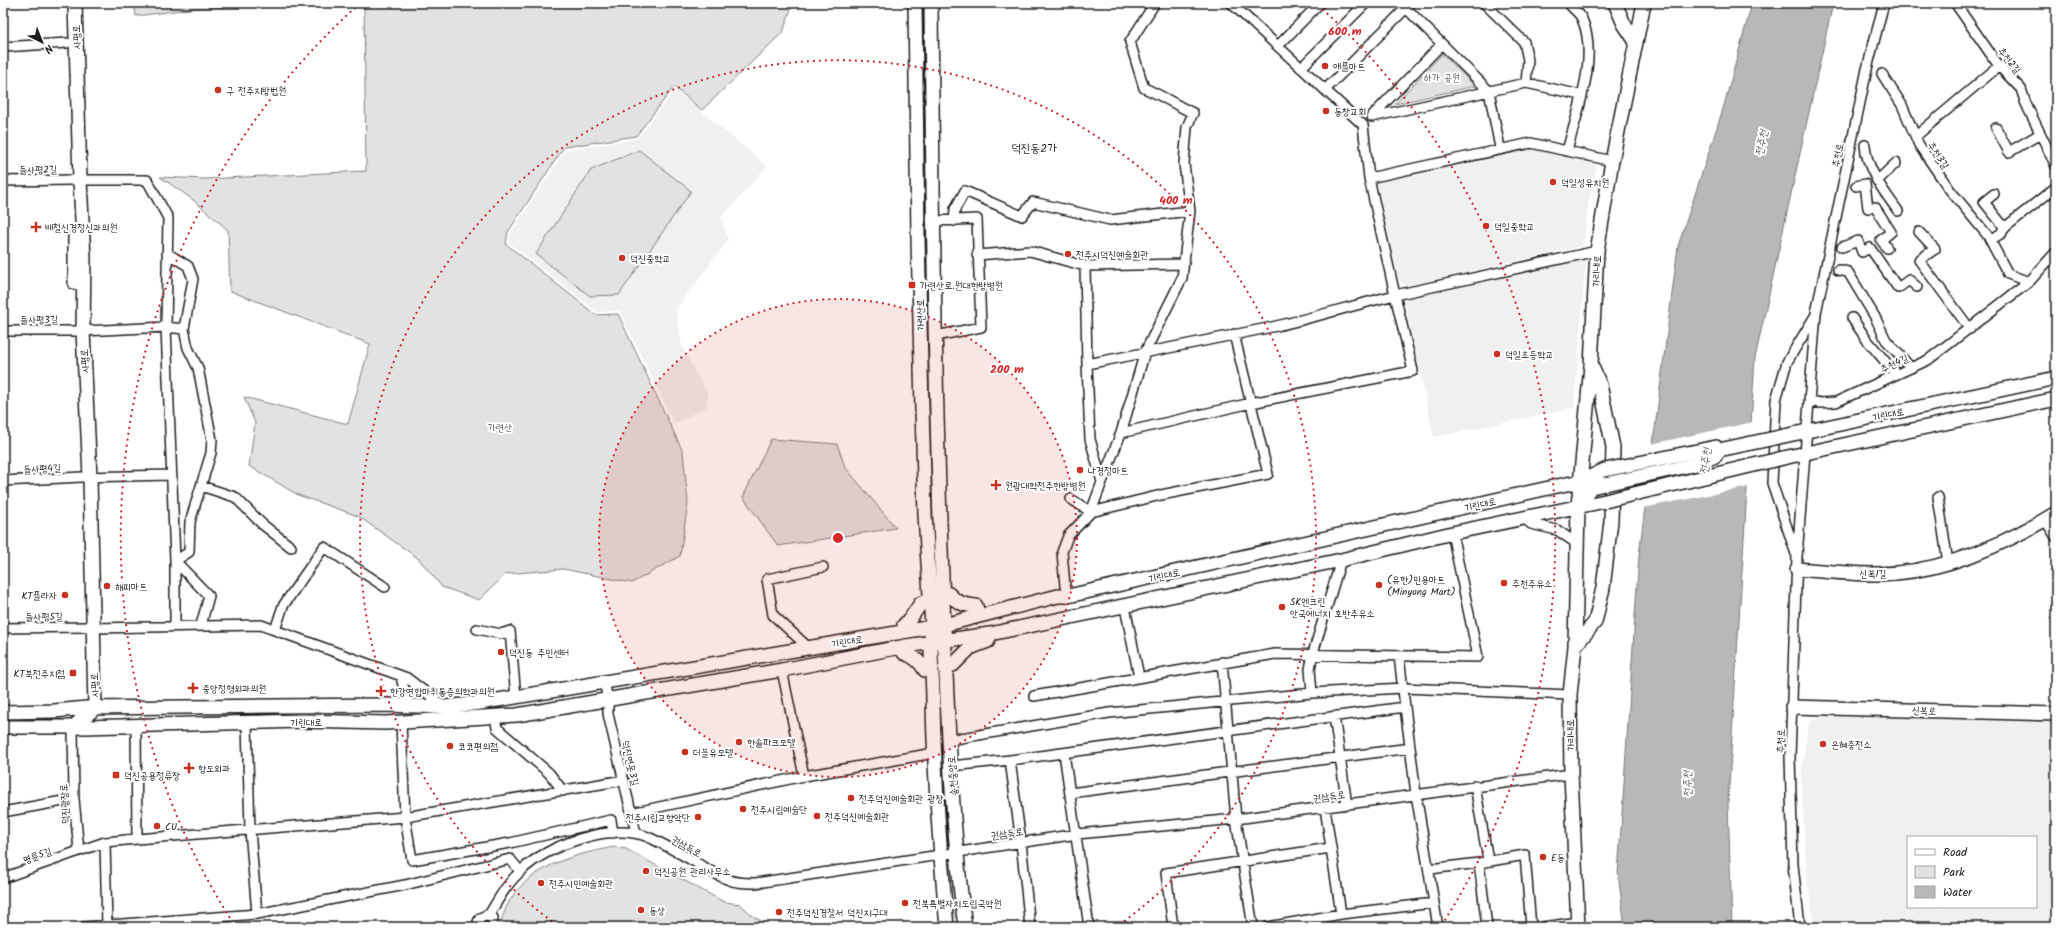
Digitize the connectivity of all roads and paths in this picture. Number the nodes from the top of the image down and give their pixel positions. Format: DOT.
graph roads {
  1 [pos="67,3"];
  2 [pos="75,3"];
  3 [pos="915,3"];
  4 [pos="931,3"];
  5 [pos="1155,3"];
  6 [pos="1231,3"];
  7 [pos="1320,3"];
  8 [pos="1366,3"];
  9 [pos="1484,3"];
  10 [pos="1568,3"];
  11 [pos="1614,3"];
  12 [pos="1644,3"];
  13 [pos="1884,3"];
  14 [pos="1955,3"];
  15 [pos="1406,5"];
  16 [pos="1636,42"];
  17 [pos="67,43"];
  18 [pos="1442,44"];
  19 [pos="1278,46"];
  20 [pos="3,47"];
  21 [pos="1999,66"];
  22 [pos="1301,68"];
  23 [pos="1882,74"];
  24 [pos="1526,83"];
  25 [pos="1325,90"];
  26 [pos="1489,91"];
  27 [pos="1581,95"];
  28 [pos="1372,117"];
  29 [pos="1363,126"];
  30 [pos="1996,128"];
  31 [pos="2040,134"];
  32 [pos="1916,136"];
  33 [pos="1865,145"];
  34 [pos="1500,148"];
  35 [pos="1567,151"];
  36 [pos="1612,161"];
  37 [pos="1896,163"];
  38 [pos="2056,166"];
  39 [pos="1369,178"];
  40 [pos="77,180"];
  41 [pos="3,181"];
  42 [pos="1877,181"];
  43 [pos="1856,186"];
  44 [pos="2056,187"];
  45 [pos="1994,194"];
  46 [pos="1190,211"];
  47 [pos="1898,212"];
  48 [pos="935,221"];
  49 [pos="954,221"];
  50 [pos="2005,228"];
  51 [pos="1919,232"];
  52 [pos="1990,240"];
  53 [pos="1842,247"];
  54 [pos="1887,248"];
  55 [pos="1597,251"];
  56 [pos="2056,252"];
  57 [pos="167,253"];
  58 [pos="977,255"];
  59 [pos="1184,264"];
  60 [pos="1085,266"];
  61 [pos="1838,270"];
  62 [pos="2029,282"];
  63 [pos="1917,287"];
  64 [pos="1395,295"];
  65 [pos="1816,313"];
  66 [pos="1852,318"];
  67 [pos="166,327"];
  68 [pos="184,329"];
  69 [pos="1970,329"];
  70 [pos="80,330"];
  71 [pos="3,331"];
  72 [pos="1234,334"];
  73 [pos="936,336"];
  74 [pos="1146,352"];
  75 [pos="1087,364"];
  76 [pos="1591,365"];
  77 [pos="1911,368"];
  78 [pos="1896,374"];
  79 [pos="2056,378"];
  80 [pos="2056,399"];
  81 [pos="1810,400"];
  82 [pos="1251,403"];
  83 [pos="1807,431"];
  84 [pos="1121,433"];
  85 [pos="1719,450"];
  86 [pos="1805,454"];
  87 [pos="171,475"];
  88 [pos="86,477"];
  89 [pos="3,481"];
  90 [pos="1580,481"];
  91 [pos="1102,482"];
  92 [pos="201,486"];
  93 [pos="1938,497"];
  94 [pos="1071,500"];
  95 [pos="1578,506"];
  96 [pos="1091,512"];
  97 [pos="1524,517"];
  98 [pos="2051,517"];
  99 [pos="1452,533"];
  100 [pos="2056,537"];
  101 [pos="1576,543"];
  102 [pos="291,547"];
  103 [pos="1341,560"];
  104 [pos="175,561"];
  105 [pos="1797,563"];
  106 [pos="1948,563"];
  107 [pos="823,567"];
  108 [pos="385,587"];
  109 [pos="942,593"];
  110 [pos="1068,596"];
  111 [pos="930,601"];
  112 [pos="1125,607"];
  113 [pos="978,615"];
  114 [pos="201,625"];
  115 [pos="175,626"];
  116 [pos="89,627"];
  117 [pos="3,628"];
  118 [pos="477,628"];
  119 [pos="275,630"];
  120 [pos="905,631"];
  121 [pos="990,634"];
  122 [pos="939,635"];
  123 [pos="1576,646"];
  124 [pos="902,647"];
  125 [pos="809,648"];
  126 [pos="1313,653"];
  127 [pos="1399,656"];
  128 [pos="1222,662"];
  129 [pos="939,668"];
  130 [pos="782,670"];
  131 [pos="402,677"];
  132 [pos="1139,677"];
  133 [pos="604,683"];
  134 [pos="1403,688"];
  135 [pos="1312,693"];
  136 [pos="1570,694"];
  137 [pos="1034,696"];
  138 [pos="516,698"];
  139 [pos="608,698"];
  140 [pos="1227,703"];
  141 [pos="408,706"];
  142 [pos="445,707"];
  143 [pos="1405,707"];
  144 [pos="1792,707"];
  145 [pos="3,712"];
  146 [pos="2056,714"];
  147 [pos="1334,716"];
  148 [pos="85,717"];
  149 [pos="495,718"];
  150 [pos="401,723"];
  151 [pos="247,724"];
  152 [pos="136,726"];
  153 [pos="3,727"];
  154 [pos="1229,730"];
  155 [pos="948,734"];
  156 [pos="1410,748"];
  157 [pos="934,753"];
  158 [pos="1064,753"];
  159 [pos="1340,757"];
  160 [pos="1010,760"];
  161 [pos="951,766"];
  162 [pos="1231,773"];
  163 [pos="1571,774"];
  164 [pos="804,776"];
  165 [pos="624,780"];
  166 [pos="1475,786"];
  167 [pos="563,791"];
  168 [pos="1070,793"];
  169 [pos="1416,794"];
  170 [pos="74,799"];
  171 [pos="1347,805"];
  172 [pos="1325,808"];
  173 [pos="3,812"];
  174 [pos="631,813"];
  175 [pos="405,817"];
  176 [pos="1236,819"];
  177 [pos="250,830"];
  178 [pos="613,833"];
  179 [pos="636,833"];
  180 [pos="1077,834"];
  181 [pos="137,839"];
  182 [pos="105,842"];
  183 [pos="510,842"];
  184 [pos="1021,842"];
  185 [pos="1330,848"];
  186 [pos="79,851"];
  187 [pos="957,851"];
  188 [pos="941,854"];
  189 [pos="510,859"];
  190 [pos="1243,860"];
  191 [pos="1484,862"];
  192 [pos="1430,869"];
  193 [pos="520,871"];
  194 [pos="3,878"];
  195 [pos="1434,903"];
  196 [pos="257,914"];
  197 [pos="1341,914"];
  198 [pos="489,915"];
  199 [pos="1578,924"];
  200 [pos="107,925"];
  201 [pos="478,926"];
  202 [pos="82,927"];
  203 [pos="492,927"];
  204 [pos="948,927"];
  205 [pos="965,927"];
  206 [pos="1030,927"];
  207 [pos="1089,927"];
  208 [pos="1173,927"];
  209 [pos="1253,927"];
  210 [pos="1268,927"];
  211 [pos="1438,927"];
  212 [pos="1487,927"];
  213 [pos="1531,927"];
  214 [pos="1543,927"];
  215 [pos="1800,927"];
  1 -- 17 [label="street, 사평로"];
  2 -- 40 [label="street, 사평로"];
  3 -- 111 [label="street, 가련산로"];
  4 -- 48 [label="street, 가련산로"];
  5 -- 46 [label="street"];
  6 -- 19 [label="street"];
  7 -- 19 [label="street"];
  8 -- 22 [label="street"];
  9 -- 24 [label="street"];
  10 -- 27 [label="street"];
  11 -- 16 [label="street"];
  12 -- 16 [label="street, 가리내로"];
  13 -- 65 [label="street, 추천로"];
  14 -- 21 [label="street, 추천2길"];
  15 -- 18 [label="street"];
  15 -- 25 [label="street"];
  16 -- 36 [label="street, 가리내로"];
  17 -- 20 [label="street"];
  17 -- 40 [label="street, 사평로"];
  18 -- 26 [label="street"];
  18 -- 28 [label="street"];
  19 -- 22 [label="street"];
  21 -- 31 [label="street, 추천2길"];
  21 -- 32 [label="street"];
  22 -- 25 [label="street"];
  23 -- 32 [label="street, 추천3길"];
  24 -- 26 [label="street"];
  24 -- 27 [label="street"];
  25 -- 29 [label="street"];
  26 -- 28 [label="street"];
  26 -- 34 [label="street"];
  27 -- 35 [label="street"];
  28 -- 29 [label="street"];
  29 -- 39 [label="street"];
  30 -- 31 [label="street"];
  31 -- 38 [label="street, 추천2길"];
  32 -- 52 [label="street, 추천3길"];
  33 -- 42 [label="street"];
  34 -- 35 [label="street"];
  34 -- 39 [label="street"];
  35 -- 36 [label="street"];
  36 -- 55 [label="street, 가리내로"];
  37 -- 42 [label="street"];
  39 -- 64 [label="street"];
  40 -- 41 [label="street, 들사평2길"];
  40 -- 57 [label="street, 들사평2길"];
  40 -- 70 [label="street, 사평로"];
  42 -- 47 [label="street"];
  43 -- 54 [label="street"];
  44 -- 50 [label="street"];
  45 -- 50 [label="street"];
  46 -- 49 [label="street"];
  46 -- 59 [label="street"];
  48 -- 49 [label="street"];
  48 -- 73 [label="street, 가련산로"];
  49 -- 58 [label="street"];
  50 -- 52 [label="street"];
  51 -- 69 [label="street"];
  52 -- 62 [label="street, 추천3길"];
  53 -- 63 [label="street"];
  55 -- 64 [label="street"];
  55 -- 76 [label="street, 가리내로"];
  56 -- 62 [label="street, 추천4길"];
  57 -- 67 [label="street"];
  57 -- 68 [label="street"];
  58 -- 60 [label="street"];
  58 -- 73 [label="street"];
  59 -- 60 [label="street"];
  59 -- 74 [label="street"];
  60 -- 75 [label="street"];
  61 -- 77 [label="street"];
  62 -- 69 [label="street, 추천4길"];
  64 -- 72 [label="street"];
  64 -- 82 [label="street"];
  65 -- 81 [label="street, 추천로"];
  65 -- 105 [label="street, 추천로"];
  66 -- 78 [label="street"];
  67 -- 68 [label="street, 들사평3길"];
  67 -- 70 [label="street, 들사평3길"];
  67 -- 87 [label="street"];
  68 -- 92 [label="street"];
  69 -- 77 [label="street, 추천4길"];
  70 -- 71 [label="street, 들사평3길"];
  70 -- 88 [label="street, 사평로"];
  72 -- 74 [label="street"];
  72 -- 82 [label="street"];
  73 -- 109 [label="street, 가련산로"];
  74 -- 75 [label="street"];
  74 -- 84 [label="street"];
  75 -- 91 [label="street"];
  76 -- 90 [label="street, 가리내로"];
  76 -- 123 [label="street"];
  77 -- 78 [label="street, 추천4길"];
  78 -- 81 [label="street, 추천4길"];
  79 -- 83 [label="street, 기린대로"];
  80 -- 86 [label="street, 기린대로"];
  81 -- 83 [label="street, 추천로"];
  82 -- 84 [label="street"];
  82 -- 96 [label="street"];
  83 -- 85 [label="street, 기린대로, bridge"];
  83 -- 86 [label="street, 추천로"];
  84 -- 91 [label="street"];
  85 -- 90 [label="street, 기린대로, bridge"];
  85 -- 95 [label="street, 기린대로, bridge"];
  86 -- 95 [label="street, 기린대로, bridge"];
  86 -- 105 [label="street, 추천로"];
  87 -- 88 [label="street, 들사평4길"];
  87 -- 104 [label="street"];
  88 -- 89 [label="street, 들사평4길"];
  88 -- 116 [label="street, 사평로"];
  90 -- 95 [label="street, 가리내로"];
  90 -- 110 [label="street, 기린대로"];
  91 -- 96 [label="street"];
  92 -- 102 [label="street"];
  92 -- 104 [label="street"];
  93 -- 106 [label="street"];
  94 -- 96 [label="street"];
  95 -- 97 [label="street, 기린대로"];
  95 -- 101 [label="street, 가리내로"];
  96 -- 110 [label="street"];
  97 -- 99 [label="street, 기린대로"];
  97 -- 101 [label="street"];
  98 -- 100 [label="street"];
  98 -- 106 [label="street, 신복1길"];
  99 -- 103 [label="street, 기린대로"];
  99 -- 127 [label="street"];
  101 -- 123 [label="street, 가리내로"];
  103 -- 112 [label="street, 기린대로"];
  103 -- 126 [label="street"];
  104 -- 114 [label="street"];
  104 -- 115 [label="street"];
  105 -- 106 [label="street, 신복1길"];
  105 -- 144 [label="street, 추천로"];
  107 -- 125 [label="street"];
  108 -- 119 [label="street"];
  109 -- 113 [label="street"];
  109 -- 122 [label="street, 가련산로"];
  110 -- 113 [label="street, 기린대로"];
  110 -- 122 [label="street"];
  111 -- 120 [label="street"];
  111 -- 122 [label="street, 가련산로"];
  112 -- 121 [label="street, 기린대로"];
  112 -- 132 [label="street"];
  113 -- 122 [label="street, 기린대로"];
  114 -- 115 [label="street, 들사평5길"];
  114 -- 119 [label="street, 들사평5길"];
  115 -- 116 [label="street, 들사평5길"];
  116 -- 117 [label="street, 들사평5길"];
  116 -- 148 [label="street, 사평로"];
  118 -- 138 [label="street"];
  119 -- 131 [label="street, 들사평5길"];
  120 -- 122 [label="street, 기린대로"];
  120 -- 125 [label="street, 기린대로"];
  121 -- 122 [label="street, 기린대로"];
  121 -- 129 [label="street"];
  122 -- 124 [label="street, 기린대로"];
  122 -- 129 [label="street, 송천중앙로"];
  122 -- 155 [label="street"];
  123 -- 136 [label="street, 가리내로"];
  124 -- 129 [label="street"];
  124 -- 130 [label="street, 기린대로"];
  125 -- 133 [label="street, 기린대로"];
  126 -- 127 [label="street"];
  126 -- 128 [label="street"];
  126 -- 135 [label="street"];
  127 -- 134 [label="street"];
  128 -- 132 [label="street"];
  128 -- 140 [label="street"];
  129 -- 155 [label="street, 송천중앙로"];
  129 -- 157 [label="street, 송천중앙로"];
  130 -- 139 [label="street, 기린대로"];
  130 -- 164 [label="street"];
  131 -- 141 [label="street"];
  131 -- 142 [label="street, 들사평5길"];
  132 -- 137 [label="street"];
  133 -- 138 [label="street, 기린대로"];
  133 -- 139 [label="street"];
  134 -- 135 [label="street"];
  134 -- 136 [label="street"];
  134 -- 143 [label="street"];
  135 -- 140 [label="street"];
  136 -- 163 [label="street, 가리내로"];
  138 -- 142 [label="street, 기린대로"];
  139 -- 149 [label="street, 기린대로"];
  139 -- 165 [label="street, 덕진연못3길"];
  140 -- 154 [label="street"];
  140 -- 155 [label="street"];
  141 -- 142 [label="street, 기린대로"];
  141 -- 148 [label="street, 기린대로"];
  143 -- 147 [label="street"];
  143 -- 156 [label="street"];
  144 -- 146 [label="street, 신복로"];
  144 -- 215 [label="street, 추천로"];
  145 -- 148 [label="street, 기린대로"];
  147 -- 154 [label="street"];
  147 -- 159 [label="street"];
  148 -- 152 [label="street, 기린대로"];
  148 -- 153 [label="street, 기린대로"];
  148 -- 170 [label="street, 덕진광장로"];
  149 -- 150 [label="street, 기린대로"];
  149 -- 167 [label="street"];
  150 -- 151 [label="street, 기린대로"];
  150 -- 175 [label="street"];
  151 -- 152 [label="street, 기린대로"];
  151 -- 177 [label="street"];
  152 -- 181 [label="street"];
  154 -- 158 [label="street"];
  154 -- 162 [label="street"];
  155 -- 161 [label="street, 송천중앙로"];
  156 -- 159 [label="street"];
  156 -- 169 [label="street"];
  157 -- 164 [label="street"];
  157 -- 188 [label="street, 송천중앙로"];
  158 -- 160 [label="street"];
  158 -- 168 [label="street"];
  159 -- 162 [label="street"];
  159 -- 171 [label="street"];
  160 -- 161 [label="street"];
  160 -- 184 [label="street"];
  161 -- 187 [label="street, 송천중앙로"];
  162 -- 168 [label="street"];
  162 -- 176 [label="street"];
  163 -- 166 [label="street, 권삼득로"];
  163 -- 199 [label="street, 가리내로"];
  164 -- 174 [label="street"];
  165 -- 167 [label="street"];
  165 -- 174 [label="street, 덕진연못3길"];
  166 -- 169 [label="street, 권삼득로"];
  166 -- 191 [label="street"];
  167 -- 175 [label="street"];
  168 -- 180 [label="street"];
  169 -- 171 [label="street, 권삼득로"];
  169 -- 192 [label="street"];
  170 -- 173 [label="street"];
  170 -- 186 [label="street, 덕진광장로"];
  171 -- 172 [label="street, 권삼득로"];
  172 -- 176 [label="street, 권삼득로"];
  172 -- 185 [label="street"];
  174 -- 179 [label="street, 덕진연못3길"];
  175 -- 177 [label="street"];
  175 -- 183 [label="street"];
  176 -- 180 [label="street, 권삼득로"];
  176 -- 190 [label="street"];
  177 -- 181 [label="street"];
  177 -- 196 [label="street"];
  178 -- 179 [label="street, 권삼득로"];
  178 -- 183 [label="street"];
  178 -- 193 [label="street, 권삼득로"];
  179 -- 188 [label="street, 권삼득로"];
  180 -- 184 [label="street, 권삼득로"];
  180 -- 207 [label="street"];
  181 -- 182 [label="street"];
  182 -- 186 [label="street"];
  182 -- 200 [label="street"];
  183 -- 189 [label="street"];
  184 -- 187 [label="street, 권삼득로"];
  184 -- 206 [label="street"];
  185 -- 190 [label="street"];
  185 -- 197 [label="street"];
  186 -- 194 [label="street, 명륜5길"];
  187 -- 188 [label="street, 권삼득로"];
  187 -- 205 [label="street, 송천중앙로"];
  188 -- 204 [label="street, 송천중앙로"];
  189 -- 193 [label="street"];
  189 -- 196 [label="street"];
  190 -- 208 [label="street"];
  190 -- 209 [label="street"];
  191 -- 192 [label="street"];
  191 -- 212 [label="street"];
  191 -- 213 [label="street"];
  192 -- 195 [label="street"];
  193 -- 198 [label="street, 권삼득로"];
  195 -- 197 [label="street"];
  195 -- 211 [label="street"];
  196 -- 200 [label="street"];
  197 -- 210 [label="street"];
  198 -- 201 [label="street, 권삼득로"];
  198 -- 203 [label="street"];
  199 -- 214 [label="street"];
  200 -- 202 [label="street"];
}
